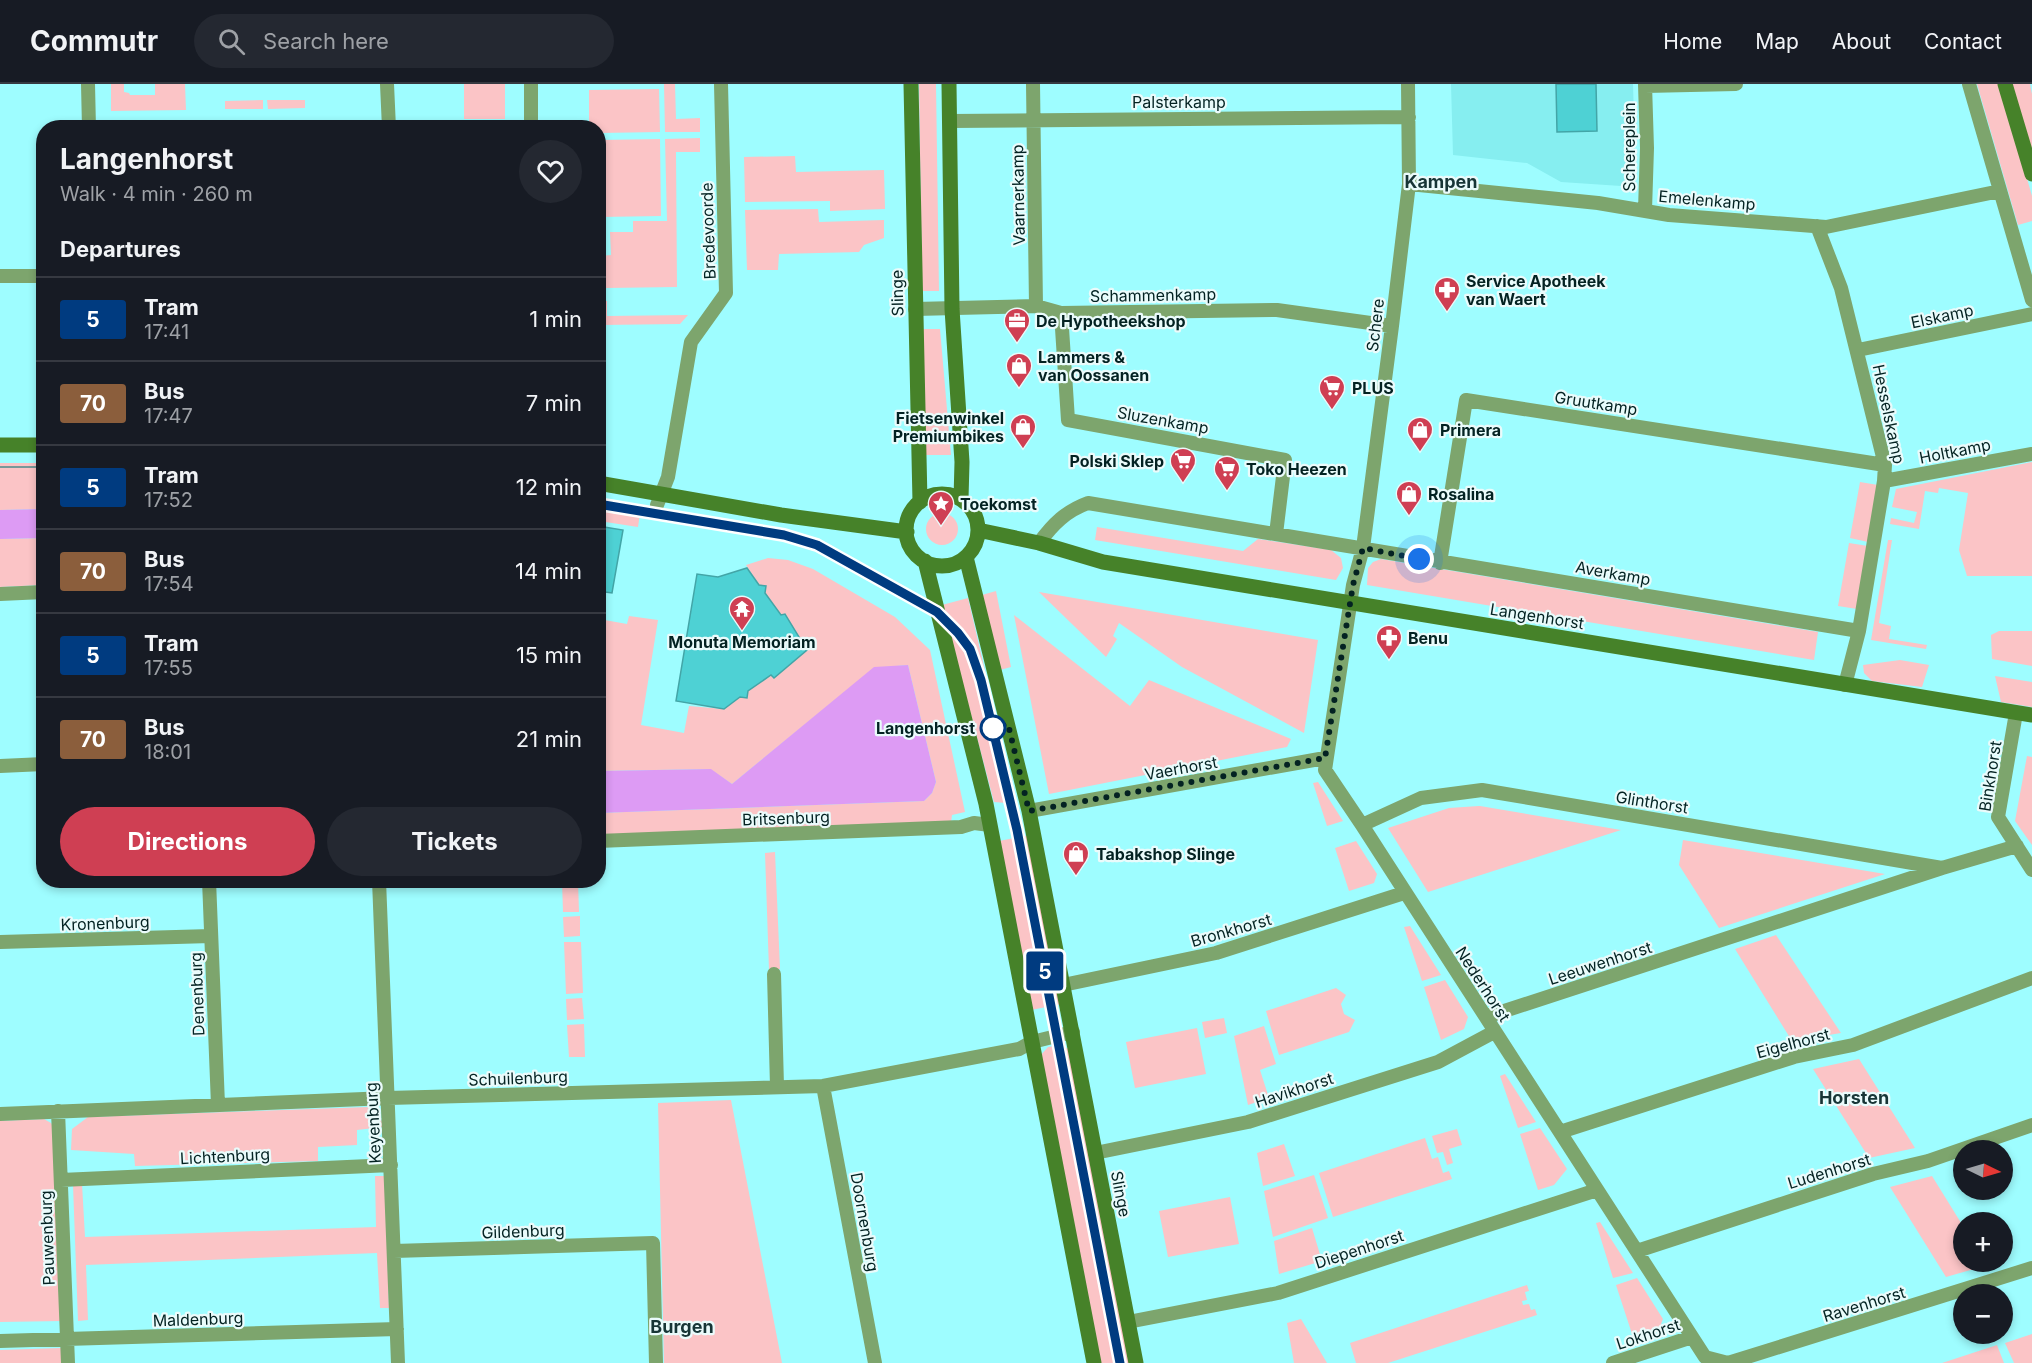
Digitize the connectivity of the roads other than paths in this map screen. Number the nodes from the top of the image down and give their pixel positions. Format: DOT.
graph roads {
  1 [pos="88,84"];
  2 [pos="387,84"];
  3 [pos="531,84"];
  4 [pos="721,84"];
  5 [pos="912,84"];
  6 [pos="949,84"];
  7 [pos="1033,84"];
  8 [pos="1408,84"];
  9 [pos="1736,84"];
  10 [pos="1969,84"];
  11 [pos="2005,84"];
  12 [pos="1645,85"];
  13 [pos="1409,117"];
  14 [pos="89,120"];
  15 [pos="389,120"];
  16 [pos="531,120"];
  17 [pos="1033,120"];
  18 [pos="950,121"];
  19 [pos="2032,174"];
  20 [pos="1409,184"];
  21 [pos="2000,191"];
  22 [pos="1645,210"];
  23 [pos="1818,226"];
  24 [pos="0,276"];
  25 [pos="36,276"];
  26 [pos="2032,300"];
  27 [pos="1036,306"];
  28 [pos="915,309"];
  29 [pos="952,309"];
  30 [pos="1061,313"];
  31 [pos="2032,314"];
  32 [pos="1392,326"];
  33 [pos="1858,350"];
  34 [pos="0,445"];
  35 [pos="36,445"];
  36 [pos="2032,454"];
  37 [pos="1885,465"];
  38 [pos="1884,481"];
  39 [pos="606,485"];
  40 [pos="961,499"];
  41 [pos="659,500"];
  42 [pos="920,502"];
  43 [pos="978,530"];
  44 [pos="907,532"];
  45 [pos="1276,534"];
  46 [pos="1039,543"];
  47 [pos="1363,548"];
  48 [pos="966,557"];
  49 [pos="925,561"];
  50 [pos="1440,563"];
  51 [pos="36,592"];
  52 [pos="0,594"];
  53 [pos="1351,604"];
  54 [pos="1859,631"];
  55 [pos="1845,684"];
  56 [pos="2016,712"];
  57 [pos="2032,715"];
  58 [pos="1325,758"];
  59 [pos="36,764"];
  60 [pos="0,766"];
  61 [pos="1036,811"];
  62 [pos="990,825"];
  63 [pos="1362,825"];
  64 [pos="606,842"];
  65 [pos="2017,846"];
  66 [pos="1942,868"];
  67 [pos="2032,870"];
  68 [pos="209,888"];
  69 [pos="379,888"];
  70 [pos="1404,893"];
  71 [pos="211,936"];
  72 [pos="1724,941"];
  73 [pos="0,942"];
  74 [pos="774,974"];
  75 [pos="2032,978"];
  76 [pos="1063,984"];
  77 [pos="1486,1017"];
  78 [pos="1073,1032"];
  79 [pos="1494,1032"];
  80 [pos="1032,1042"];
  81 [pos="777,1086"];
  82 [pos="823,1086"];
  83 [pos="388,1098"];
  84 [pos="218,1105"];
  85 [pos="58,1111"];
  86 [pos="0,1114"];
  87 [pos="2032,1125"];
  88 [pos="1560,1132"];
  89 [pos="1095,1153"];
  90 [pos="391,1165"];
  91 [pos="61,1180"];
  92 [pos="1597,1190"];
  93 [pos="394,1251"];
  94 [pos="1637,1251"];
  95 [pos="2032,1268"];
  96 [pos="1128,1322"];
  97 [pos="397,1329"];
  98 [pos="1692,1337"];
  99 [pos="67,1339"];
  100 [pos="0,1341"];
  101 [pos="1705,1357"];
  102 [pos="68,1363"];
  103 [pos="398,1363"];
  104 [pos="656,1363"];
  105 [pos="875,1363"];
  106 [pos="1094,1363"];
  107 [pos="1136,1363"];
  108 [pos="1613,1363"];
  1 -- 14 [label="street"];
  2 -- 15 [label="street"];
  3 -- 16 [label="street"];
  4 -- 41 [label="street, Bredevoorde"];
  5 -- 28 [label="main road, Slinge"];
  6 -- 18 [label="main road"];
  7 -- 17 [label="street, Vaarnerkamp"];
  8 -- 13 [label="street, Schere"];
  9 -- 12 [label="street"];
  10 -- 21 [label="street"];
  11 -- 19 [label="main road"];
  12 -- 22 [label="street, Schereplein"];
  13 -- 17 [label="street, Palsterkamp"];
  13 -- 20 [label="street, Schere"];
  17 -- 18 [label="street, Palsterkamp"];
  17 -- 27 [label="street, Vaarnerkamp"];
  18 -- 29 [label="main road"];
  20 -- 22 [label="street, Emelenkamp"];
  20 -- 32 [label="street, Schere"];
  21 -- 23 [label="street, Emelenkamp"];
  21 -- 26 [label="street"];
  22 -- 23 [label="street, Emelenkamp"];
  23 -- 33 [label="street, Hesselskamp"];
  24 -- 25 [label="street"];
  27 -- 29 [label="street, Schammenkamp"];
  27 -- 30 [label="street, Schammenkamp"];
  28 -- 29 [label="street, Schammenkamp"];
  28 -- 42 [label="main road, Slinge"];
  29 -- 40 [label="main road"];
  30 -- 32 [label="street, Schammenkamp"];
  30 -- 45 [label="street, Sluzenkamp"];
  31 -- 33 [label="street, Elskamp"];
  32 -- 47 [label="street, Schere"];
  33 -- 37 [label="street, Hesselskamp"];
  34 -- 35 [label="main road"];
  36 -- 38 [label="street, Holtkamp"];
  37 -- 38 [label="street, Hesselskamp"];
  37 -- 50 [label="street, Gruutkamp"];
  38 -- 54 [label="street, Hesselskamp"];
  39 -- 41 [label="main road"];
  40 -- 42 [label="main road"];
  40 -- 43 [label="main road"];
  41 -- 44 [label="main road"];
  42 -- 44 [label="main road"];
  43 -- 46 [label="main road, Langenhorst"];
  43 -- 48 [label="main road"];
  44 -- 49 [label="main road"];
  45 -- 46 [label="street"];
  45 -- 47 [label="street"];
  46 -- 53 [label="main road, Langenhorst"];
  47 -- 50 [label="street, Averkamp"];
  47 -- 53 [label="street, Schere"];
  48 -- 49 [label="main road"];
  48 -- 61 [label="main road, Slinge"];
  49 -- 62 [label="main road"];
  50 -- 54 [label="street, Averkamp"];
  51 -- 52 [label="street"];
  53 -- 55 [label="main road, Langenhorst"];
  53 -- 58 [label="street"];
  54 -- 55 [label="street, Hesselskamp"];
  55 -- 56 [label="main road, Langenhorst"];
  56 -- 57 [label="main road, Langenhorst"];
  56 -- 65 [label="street, Binkhorst"];
  58 -- 61 [label="street, Vaerhorst"];
  58 -- 63 [label="street, Nederhorst"];
  59 -- 60 [label="street"];
  61 -- 76 [label="main road, Slinge"];
  62 -- 64 [label="street, Britsenburg"];
  62 -- 80 [label="main road"];
  63 -- 66 [label="street, Glinthorst"];
  63 -- 70 [label="street, Nederhorst"];
  65 -- 66 [label="street, Glinthorst"];
  65 -- 67 [label="street, Binkhorst"];
  66 -- 72 [label="street, Glinthorst"];
  68 -- 71 [label="street, Denenburg"];
  69 -- 83 [label="street, Keyenburg"];
  70 -- 76 [label="street, Bronkhorst"];
  70 -- 77 [label="street, Nederhorst"];
  71 -- 73 [label="street, Kronenburg"];
  71 -- 84 [label="street, Denenburg"];
  72 -- 77 [label="street, Leeuwenhorst"];
  74 -- 81 [label="street"];
  75 -- 88 [label="street, Eigelhorst"];
  76 -- 78 [label="main road, Slinge"];
  77 -- 79 [label="street, Nederhorst"];
  78 -- 80 [label="street"];
  78 -- 89 [label="main road, Slinge"];
  79 -- 88 [label="street, Nederhorst"];
  79 -- 89 [label="street, Havikhorst"];
  80 -- 82 [label="street, Schuilenburg"];
  80 -- 106 [label="main road"];
  81 -- 82 [label="street, Schuilenburg"];
  81 -- 83 [label="street, Schuilenburg"];
  82 -- 105 [label="street, Doornenburg"];
  83 -- 84 [label="street, Schuilenburg"];
  83 -- 90 [label="street, Keyenburg"];
  84 -- 85 [label="street, Schuilenburg"];
  85 -- 86 [label="street, Schuilenburg"];
  85 -- 91 [label="street, Pauwenburg"];
  87 -- 94 [label="street, Ludenhorst"];
  88 -- 92 [label="street, Nederhorst"];
  89 -- 96 [label="main road, Slinge"];
  90 -- 91 [label="street, Lichtenburg"];
  90 -- 93 [label="street, Keyenburg"];
  91 -- 99 [label="street, Pauwenburg"];
  92 -- 94 [label="street, Nederhorst"];
  92 -- 96 [label="street, Diepenhorst"];
  93 -- 97 [label="street, Keyenburg"];
  93 -- 104 [label="street, Gildenburg"];
  94 -- 98 [label="street, Nederhorst"];
  95 -- 101 [label="street, Ravenhorst"];
  96 -- 107 [label="main road, Slinge"];
  97 -- 99 [label="street, Maldenburg"];
  97 -- 103 [label="street, Keyenburg"];
  98 -- 101 [label="street, Nederhorst"];
  98 -- 108 [label="street, Lokhorst"];
  99 -- 100 [label="street, Maldenburg"];
  99 -- 102 [label="street, Pauwenburg"];
}
